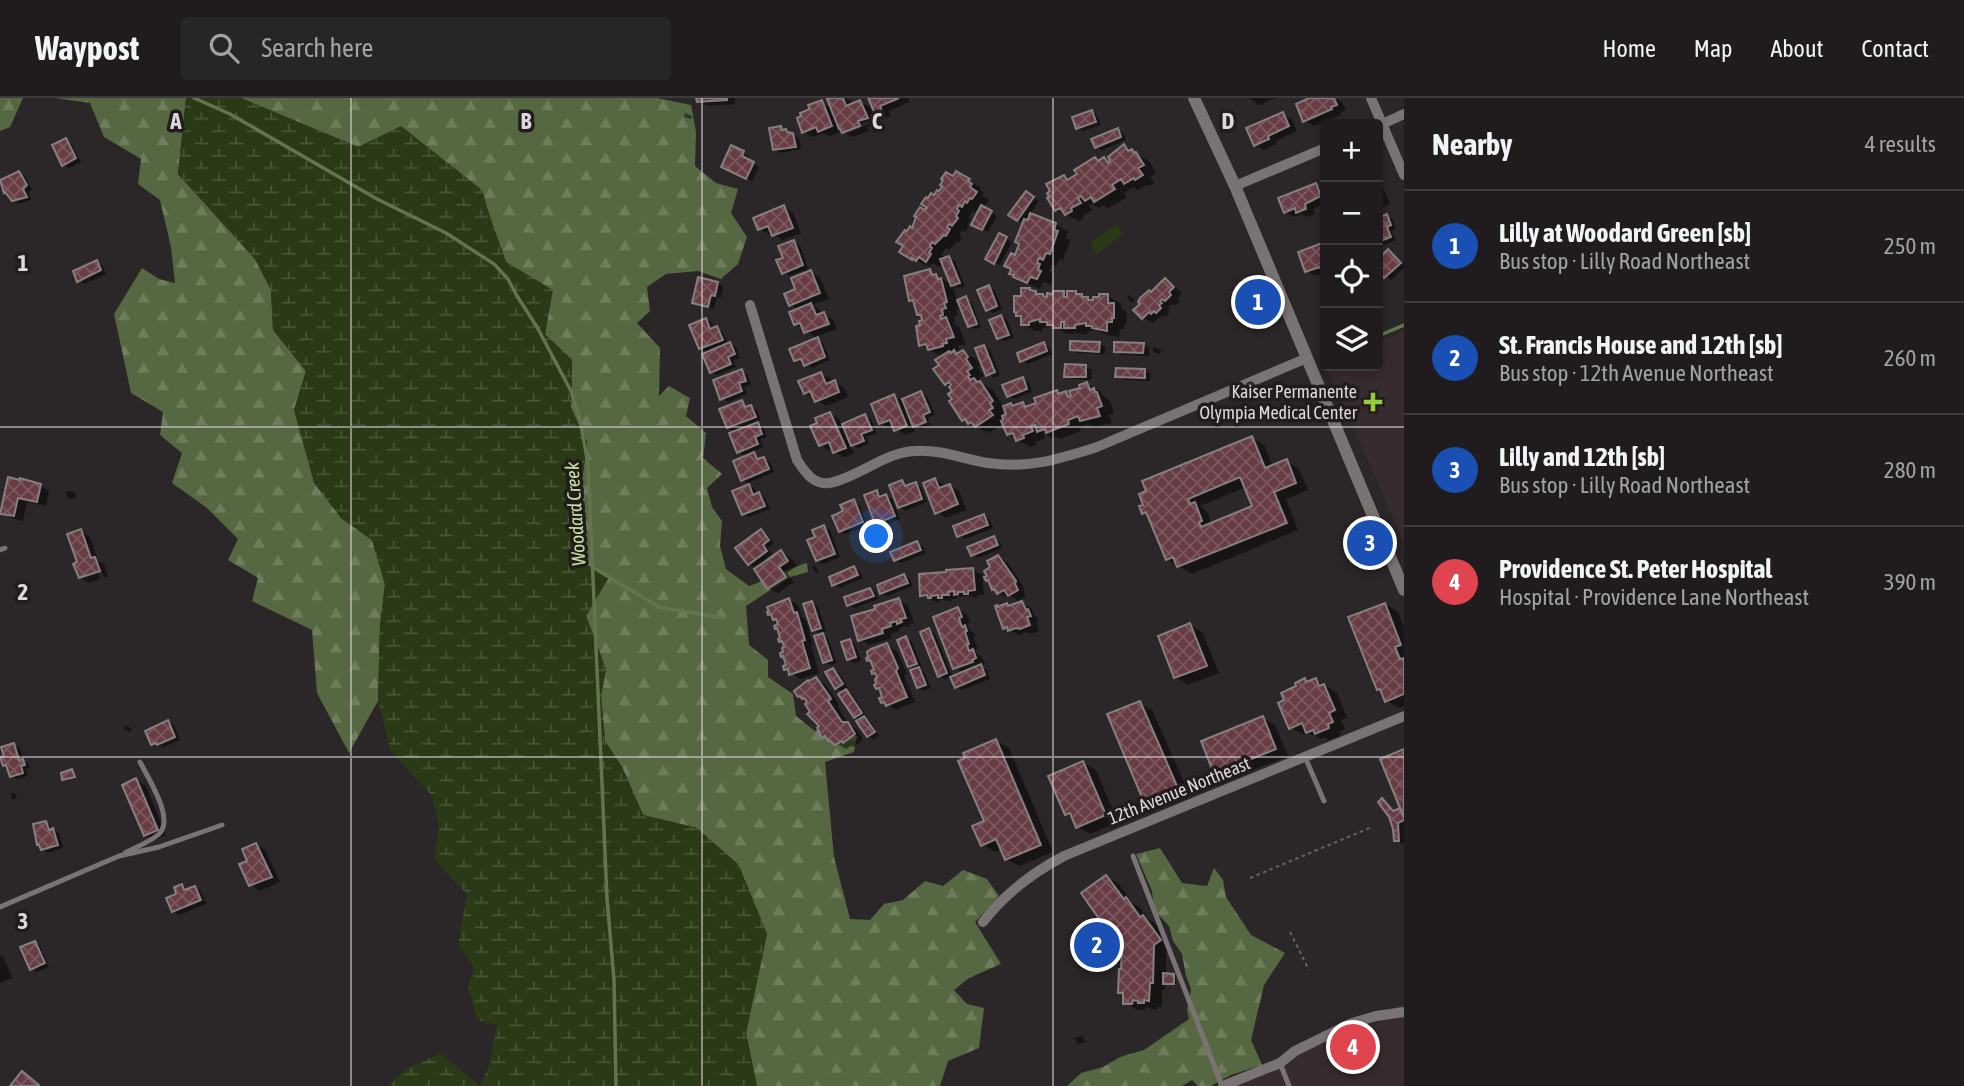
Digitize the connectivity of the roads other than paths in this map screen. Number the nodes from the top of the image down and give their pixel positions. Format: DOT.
graph roads {
  1 [pos="1194,98"];
  2 [pos="1371,98"];
  3 [pos="1404,114"];
  4 [pos="1378,119"];
  5 [pos="1383,124"];
  6 [pos="1383,131"];
  7 [pos="1320,150"];
  8 [pos="1404,175"];
  9 [pos="1235,186"];
  10 [pos="750,305"];
  11 [pos="1307,358"];
  12 [pos="1404,590"];
  13 [pos="1404,716"];
  14 [pos="1305,757"];
  15 [pos="140,762"];
  16 [pos="1324,801"];
  17 [pos="222,825"];
  18 [pos="119,856"];
  19 [pos="1133,856"];
  20 [pos="0,907"];
  21 [pos="983,922"];
  22 [pos="1404,1012"];
  23 [pos="1280,1063"];
  24 [pos="1222,1086"];
  25 [pos="1289,1086"];
  1 -- 9 [label="street"];
  2 -- 4 [label="street"];
  3 -- 5 [label="street"];
  6 -- 8 [label="street"];
  7 -- 9 [label="street"];
  9 -- 11 [label="street"];
  10 -- 11 [label="street"];
  11 -- 12 [label="street"];
  13 -- 14 [label="street, 12th Avenue Northeast"];
  14 -- 16 [label="lane"];
  14 -- 21 [label="street, 12th Avenue Northeast"];
  15 -- 18 [label="lane"];
  17 -- 18 [label="lane"];
  18 -- 20 [label="lane"];
  19 -- 24 [label="lane"];
  22 -- 23 [label="street"];
  23 -- 24 [label="street"];
  23 -- 25 [label="lane"];
}
